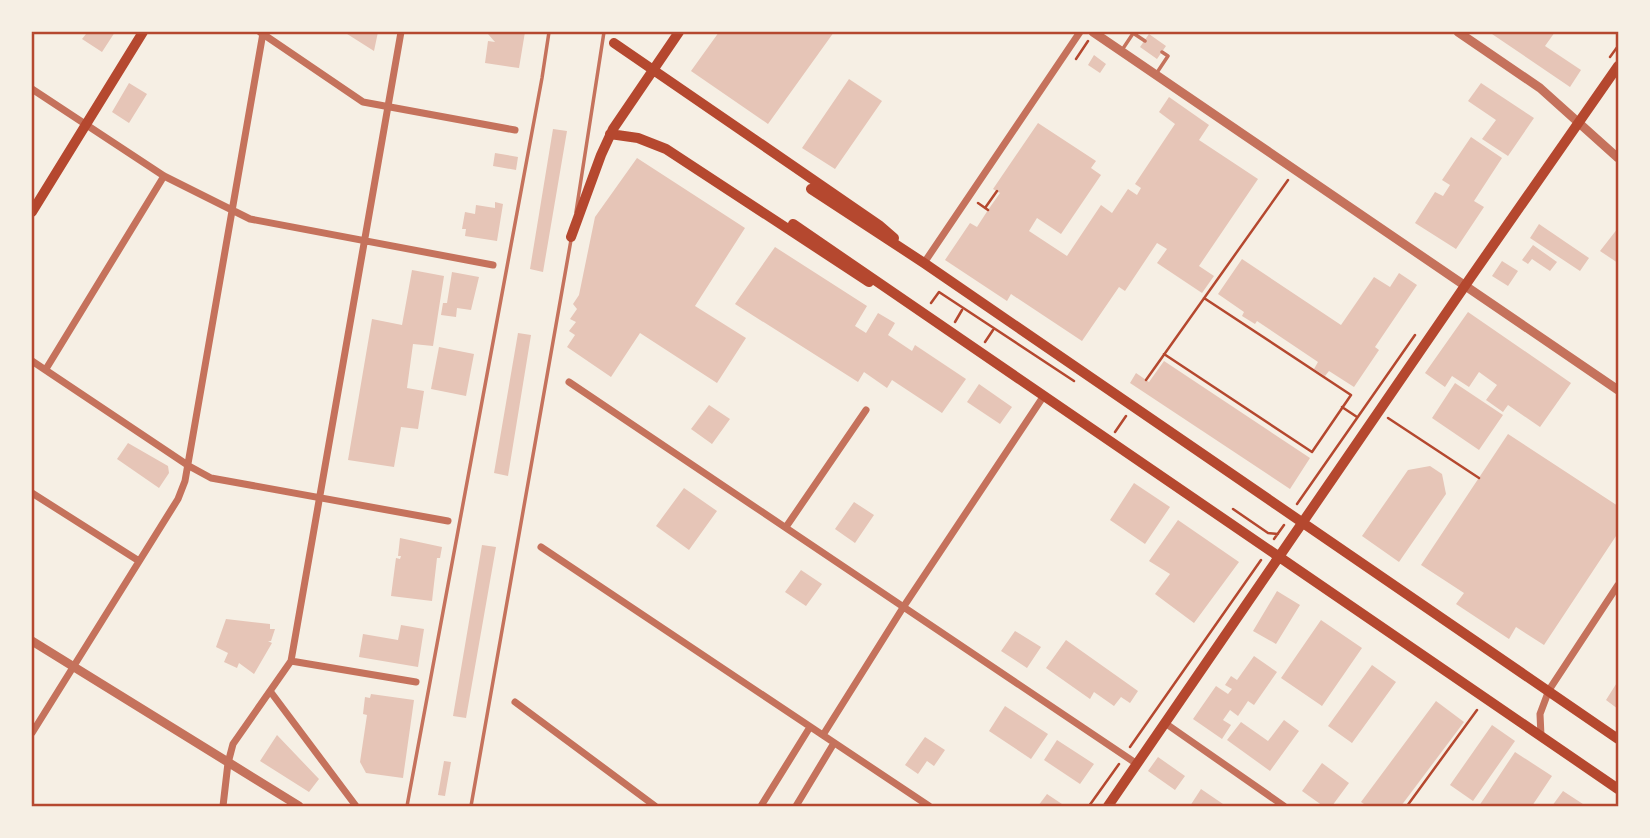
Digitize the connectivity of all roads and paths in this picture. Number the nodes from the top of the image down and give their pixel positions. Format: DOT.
graph roads {
  1 [pos="143,32"];
  2 [pos="261,32"];
  3 [pos="401,32"];
  4 [pos="549,32"];
  5 [pos="604,32"];
  6 [pos="679,32"];
  7 [pos="1080,32"];
  8 [pos="1093,32"];
  9 [pos="1134,32"];
  10 [pos="1458,32"];
  11 [pos="1145,41"];
  12 [pos="614,43"];
  13 [pos="1122,51"];
  14 [pos="1162,52"];
  15 [pos="1619,66"];
  16 [pos="652,71"];
  17 [pos="1156,74"];
  18 [pos="32,89"];
  19 [pos="388,107"];
  20 [pos="1580,122"];
  21 [pos="86,124"];
  22 [pos="515,130"];
  23 [pos="610,134"];
  24 [pos="1619,158"];
  25 [pos="164,176"];
  26 [pos="1290,177"];
  27 [pos="811,189"];
  28 [pos="997,191"];
  29 [pos="978,203"];
  30 [pos="232,211"];
  31 [pos="32,212"];
  32 [pos="793,223"];
  33 [pos="571,237"];
  34 [pos="364,242"];
  35 [pos="923,263"];
  36 [pos="494,265"];
  37 [pos="1466,285"];
  38 [pos="939,292"];
  39 [pos="1204,298"];
  40 [pos="900,299"];
  41 [pos="928,308"];
  42 [pos="963,309"];
  43 [pos="953,324"];
  44 [pos="994,329"];
  45 [pos="983,344"];
  46 [pos="1164,354"];
  47 [pos="32,361"];
  48 [pos="46,369"];
  49 [pos="1146,380"];
  50 [pos="569,382"];
  51 [pos="1619,390"];
  52 [pos="1044,397"];
  53 [pos="1342,407"];
  54 [pos="866,410"];
  55 [pos="1126,416"];
  56 [pos="1387,418"];
  57 [pos="1369,425"];
  58 [pos="1115,432"];
  59 [pos="189,466"];
  60 [pos="1479,478"];
  61 [pos="32,493"];
  62 [pos="319,499"];
  63 [pos="1291,514"];
  64 [pos="448,521"];
  65 [pos="1303,522"];
  66 [pos="786,527"];
  67 [pos="541,547"];
  68 [pos="1267,549"];
  69 [pos="1279,557"];
  70 [pos="139,561"];
  71 [pos="1619,585"];
  72 [pos="904,606"];
  73 [pos="32,641"];
  74 [pos="291,661"];
  75 [pos="73,667"];
  76 [pos="416,682"];
  77 [pos="1549,690"];
  78 [pos="270,691"];
  79 [pos="515,702"];
  80 [pos="1477,710"];
  81 [pos="1165,723"];
  82 [pos="810,727"];
  83 [pos="32,733"];
  84 [pos="822,735"];
  85 [pos="1541,736"];
  86 [pos="1619,738"];
  87 [pos="834,743"];
  88 [pos="1125,755"];
  89 [pos="228,763"];
  90 [pos="1137,764"];
  91 [pos="1619,789"];
  92 [pos="223,807"];
  93 [pos="299,807"];
  94 [pos="356,807"];
  95 [pos="407,807"];
  96 [pos="471,807"];
  97 [pos="655,807"];
  98 [pos="761,807"];
  99 [pos="796,807"];
  100 [pos="929,807"];
  101 [pos="1089,807"];
  102 [pos="1108,807"];
  103 [pos="1284,807"];
  104 [pos="1407,807"];
  1 -- 21 [label="main road"];
  2 -- 19 [label="street"];
  2 -- 30 [label="street"];
  3 -- 19 [label="street"];
  4 -- 95 [label="lane"];
  5 -- 33 [label="lane"];
  6 -- 16 [label="main road"];
  7 -- 35 [label="street"];
  8 -- 13 [label="street"];
  9 -- 11 [label="lane"];
  9 -- 13 [label="lane"];
  10 -- 20 [label="street"];
  12 -- 16 [label="main road"];
  13 -- 17 [label="street"];
  14 -- 17 [label="lane"];
  15 -- 20 [label="main road"];
  16 -- 23 [label="main road"];
  16 -- 35 [label="main road"];
  17 -- 37 [label="street"];
  18 -- 21 [label="street"];
  19 -- 22 [label="street"];
  19 -- 34 [label="street"];
  20 -- 24 [label="street"];
  20 -- 37 [label="main road"];
  21 -- 25 [label="street"];
  21 -- 31 [label="main road"];
  23 -- 33 [label="main road"];
  23 -- 40 [label="main road"];
  25 -- 30 [label="street"];
  25 -- 48 [label="street"];
  26 -- 39 [label="path"];
  27 -- 35 [label="main road"];
  28 -- 29 [label="path"];
  30 -- 34 [label="street"];
  30 -- 59 [label="street"];
  32 -- 40 [label="main road"];
  33 -- 96 [label="lane"];
  34 -- 36 [label="street"];
  34 -- 62 [label="street"];
  35 -- 63 [label="main road"];
  37 -- 51 [label="street"];
  37 -- 57 [label="main road"];
  38 -- 41 [label="path"];
  39 -- 46 [label="path"];
  39 -- 53 [label="path"];
  40 -- 52 [label="main road"];
  42 -- 43 [label="path"];
  44 -- 45 [label="path"];
  46 -- 49 [label="path"];
  46 -- 53 [label="path"];
  47 -- 48 [label="street"];
  48 -- 59 [label="street"];
  50 -- 66 [label="street"];
  52 -- 68 [label="main road"];
  52 -- 72 [label="street"];
  53 -- 57 [label="path"];
  54 -- 66 [label="street"];
  55 -- 58 [label="path"];
  56 -- 60 [label="path"];
  57 -- 65 [label="main road"];
  59 -- 62 [label="street"];
  59 -- 70 [label="street"];
  61 -- 70 [label="street"];
  62 -- 64 [label="street"];
  62 -- 74 [label="street"];
  63 -- 65 [label="main road"];
  63 -- 68 [label="path"];
  65 -- 69 [label="main road"];
  65 -- 77 [label="main road"];
  66 -- 72 [label="street"];
  67 -- 82 [label="street"];
  68 -- 69 [label="main road"];
  68 -- 88 [label="path"];
  69 -- 81 [label="main road"];
  69 -- 85 [label="main road"];
  70 -- 75 [label="street"];
  71 -- 77 [label="street"];
  72 -- 84 [label="street"];
  72 -- 88 [label="street"];
  73 -- 75 [label="street"];
  74 -- 76 [label="street"];
  74 -- 78 [label="street"];
  75 -- 83 [label="street"];
  75 -- 89 [label="street"];
  77 -- 85 [label="street"];
  77 -- 86 [label="main road"];
  78 -- 89 [label="street"];
  78 -- 94 [label="street"];
  79 -- 97 [label="street"];
  80 -- 104 [label="path"];
  81 -- 90 [label="main road"];
  81 -- 103 [label="street"];
  82 -- 84 [label="street"];
  82 -- 98 [label="street"];
  84 -- 87 [label="street"];
  85 -- 91 [label="main road"];
  87 -- 99 [label="street"];
  87 -- 100 [label="street"];
  88 -- 90 [label="street"];
  88 -- 101 [label="path"];
  89 -- 92 [label="street"];
  89 -- 93 [label="street"];
  90 -- 102 [label="main road"];
}
